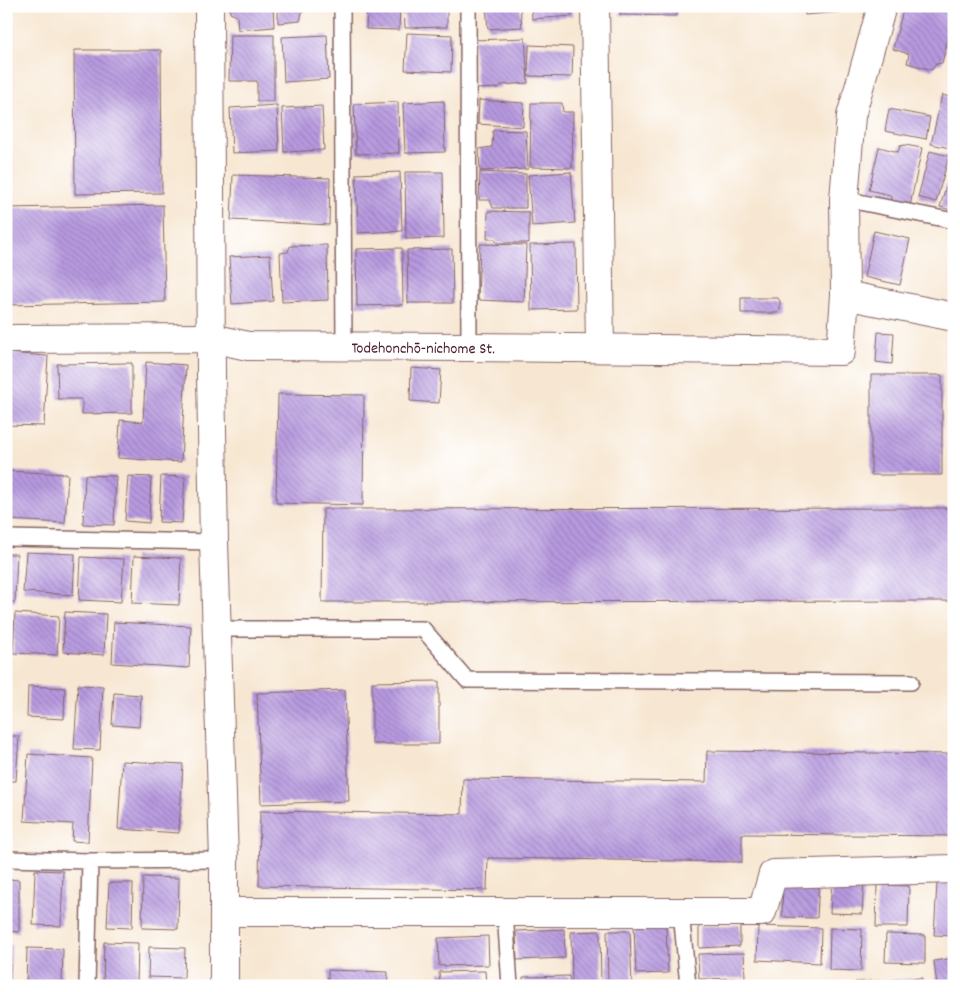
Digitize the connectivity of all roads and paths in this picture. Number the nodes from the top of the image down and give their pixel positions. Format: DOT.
graph roads {
  1 [pos="210,6"];
  2 [pos="342,6"];
  3 [pos="468,6"];
  4 [pos="595,6"];
  5 [pos="882,6"];
  6 [pos="844,199"];
  7 [pos="954,221"];
  8 [pos="844,295"];
  9 [pos="954,317"];
  10 [pos="211,338"];
  11 [pos="6,339"];
  12 [pos="344,346"];
  13 [pos="469,347"];
  14 [pos="600,348"];
  15 [pos="6,538"];
  16 [pos="214,542"];
  17 [pos="217,629"];
  18 [pos="911,682"];
  19 [pos="6,859"];
  20 [pos="224,860"];
  21 [pos="90,861"];
  22 [pos="954,869"];
  23 [pos="681,911"];
  24 [pos="224,912"];
  25 [pos="505,912"];
  26 [pos="87,986"];
  27 [pos="224,986"];
  28 [pos="510,986"];
  29 [pos="688,986"];
  1 -- 10 [label="street"];
  2 -- 12 [label="lane"];
  3 -- 13 [label="lane"];
  4 -- 14 [label="street"];
  5 -- 6 [label="street"];
  6 -- 7 [label="lane"];
  6 -- 8 [label="street"];
  8 -- 9 [label="street"];
  8 -- 14 [label="street, Todehonchō-nichome St."];
  10 -- 11 [label="street, Todehonchō-nichome St."];
  10 -- 12 [label="street, Todehonchō-nichome St."];
  10 -- 16 [label="street"];
  12 -- 13 [label="street, Todehonchō-nichome St."];
  13 -- 14 [label="street, Todehonchō-nichome St."];
  15 -- 16 [label="lane"];
  16 -- 17 [label="street"];
  17 -- 18 [label="lane"];
  17 -- 20 [label="street"];
  19 -- 21 [label="lane"];
  20 -- 21 [label="lane"];
  20 -- 24 [label="street"];
  21 -- 26 [label="lane"];
  22 -- 23 [label="street"];
  23 -- 25 [label="street"];
  23 -- 29 [label="lane"];
  24 -- 25 [label="street"];
  24 -- 27 [label="street"];
  25 -- 28 [label="lane"];
}
